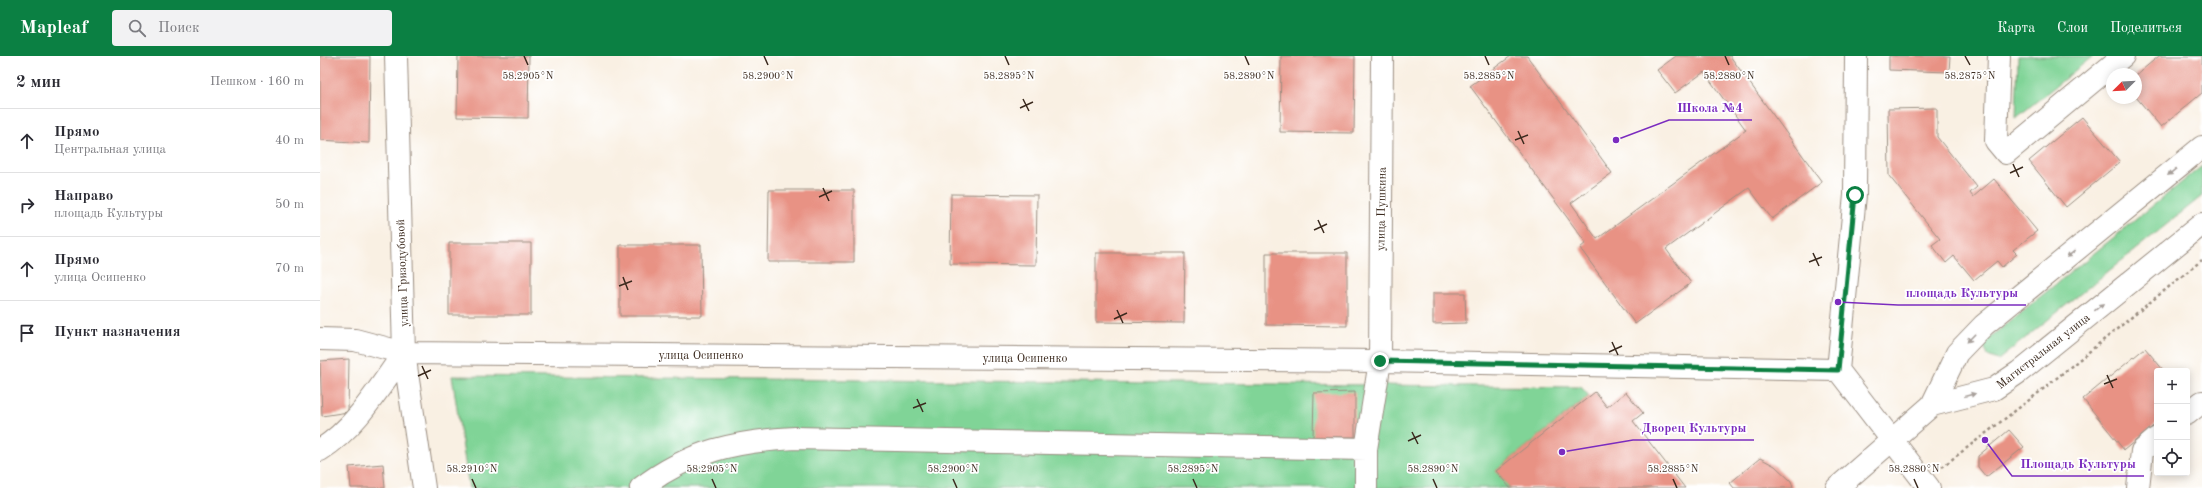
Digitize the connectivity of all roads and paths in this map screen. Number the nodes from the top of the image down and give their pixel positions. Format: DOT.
graph roads {
  1 [pos="396,56"];
  2 [pos="1382,56"];
  3 [pos="1856,56"];
  4 [pos="1999,56"];
  5 [pos="2123,56"];
  6 [pos="2202,147"];
  7 [pos="2202,224"];
  8 [pos="2202,260"];
  9 [pos="320,339"];
  10 [pos="404,353"];
  11 [pos="1380,361"];
  12 [pos="1838,370"];
  13 [pos="2202,402"];
  14 [pos="1932,405"];
  15 [pos="2190,412"];
  16 [pos="1893,439"];
  17 [pos="2155,440"];
  18 [pos="1366,449"];
  19 [pos="320,450"];
  20 [pos="1927,484"];
  21 [pos="424,488"];
  22 [pos="641,488"];
  23 [pos="1366,488"];
  24 [pos="1837,488"];
  25 [pos="2138,488"];
  1 -- 10 [label="street, улица Гризодубовой"];
  2 -- 11 [label="street, улица Пушкина"];
  3 -- 12 [label="street"];
  4 -- 5 [label="street"];
  6 -- 14 [label="street, one-way"];
  14 -- 7 [label="street, Магистральная улица, one-way"];
  8 -- 20 [label="path"];
  9 -- 10 [label="street, улица Осипенко"];
  10 -- 11 [label="street, улица Осипенко"];
  10 -- 19 [label="street"];
  10 -- 21 [label="street, улица Гризодубовой"];
  11 -- 12 [label="street, улица Осипенко"];
  11 -- 18 [label="street, улица Пушкина"];
  12 -- 16 [label="street"];
  13 -- 15 [label="street"];
  14 -- 16 [label="street, Магистральная улица"];
  16 -- 20 [label="street"];
  16 -- 24 [label="street, Магистральная улица"];
  17 -- 25 [label="street"];
  18 -- 22 [label="street"];
  18 -- 23 [label="street, улица Пушкина"];
}
